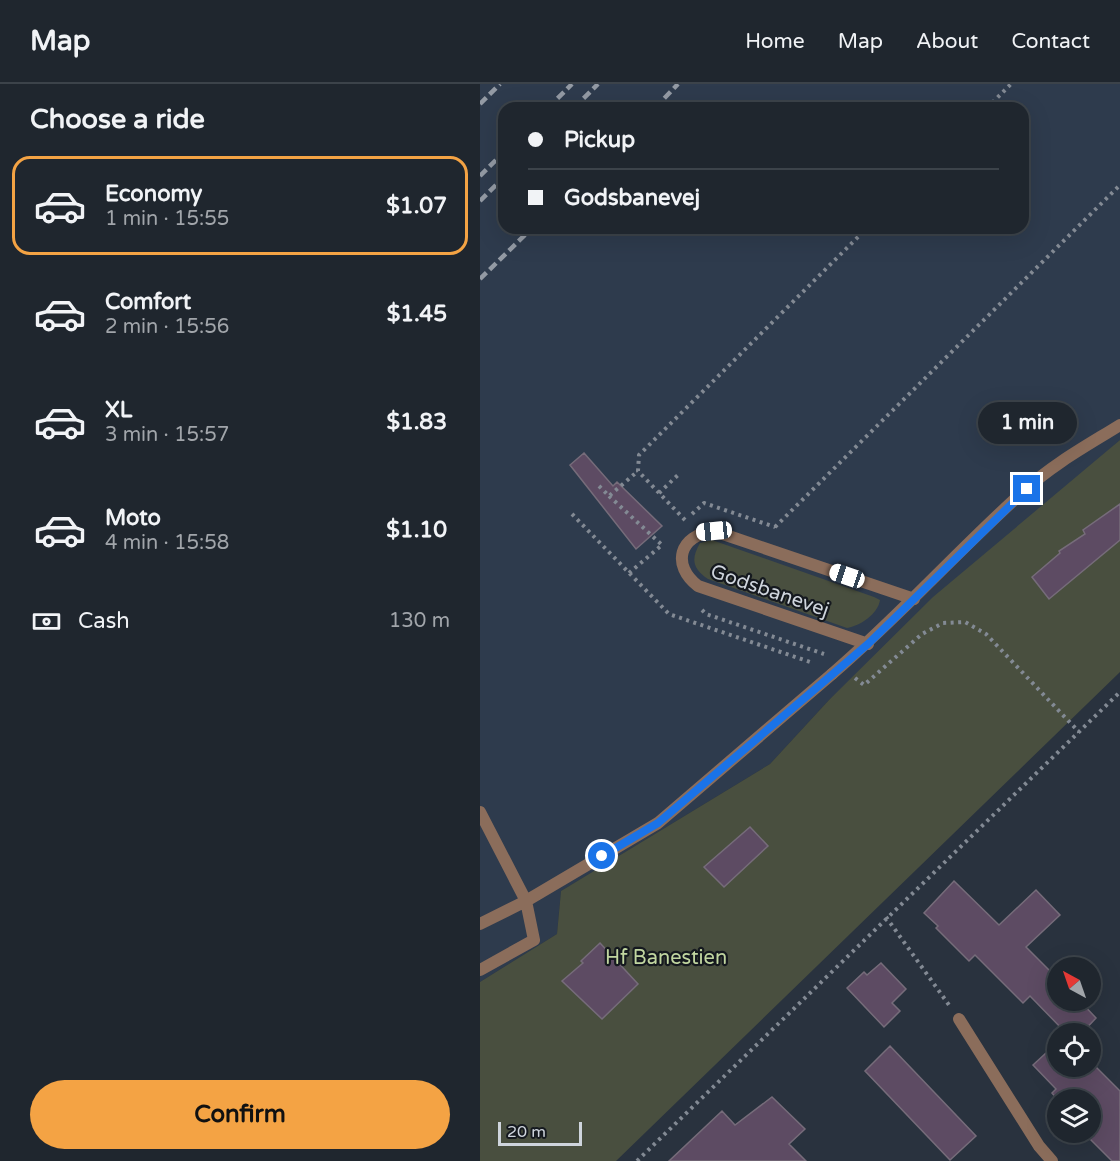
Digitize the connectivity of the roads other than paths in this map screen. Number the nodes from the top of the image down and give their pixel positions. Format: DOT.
graph roads {
  1 [pos="1120,425"];
  2 [pos="914,599"];
  3 [pos="868,644"];
  4 [pos="480,812"];
  5 [pos="526,901"];
  6 [pos="480,924"];
  7 [pos="480,970"];
  8 [pos="959,1019"];
  9 [pos="1052,1161"];
  1 -- 2 [label="street"];
  2 -- 3 [label="street"];
  2 -- 3 [label="street, Godsbanevej"];
  3 -- 5 [label="street"];
  4 -- 5 [label="street"];
  5 -- 6 [label="street"];
  5 -- 7 [label="street"];
  8 -- 9 [label="street"];
}
